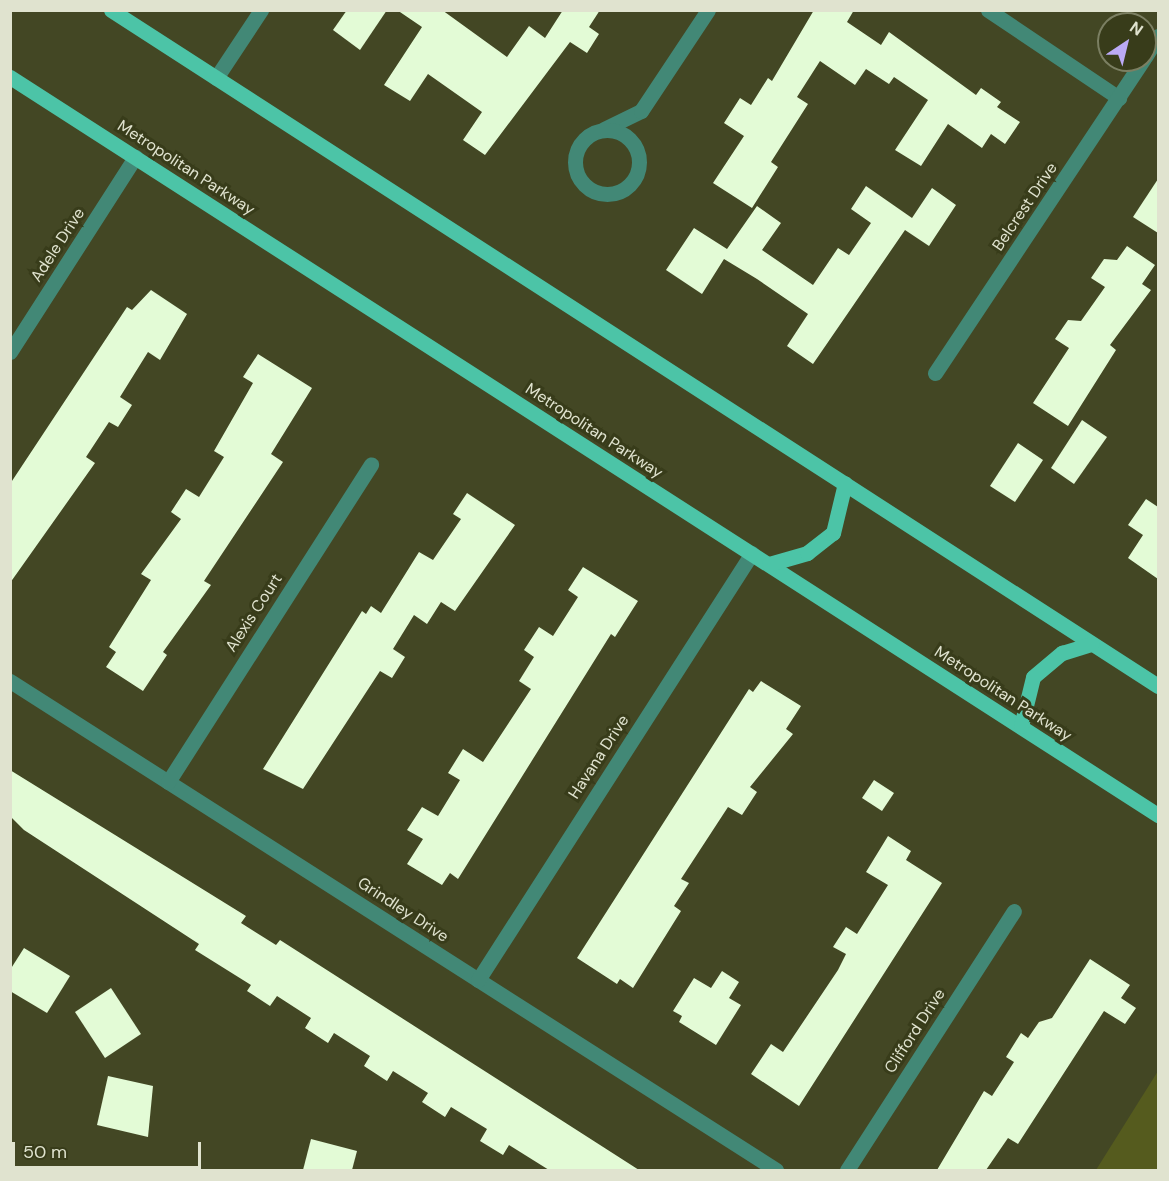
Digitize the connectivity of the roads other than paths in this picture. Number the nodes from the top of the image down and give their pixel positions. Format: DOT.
graph roads {
  1 [pos="111,10"];
  2 [pos="261,10"];
  3 [pos="708,10"];
  4 [pos="988,10"];
  5 [pos="1136,72"];
  6 [pos="10,77"];
  7 [pos="216,78"];
  8 [pos="1119,98"];
  9 [pos="640,111"];
  10 [pos="603,130"];
  11 [pos="638,152"];
  12 [pos="135,157"];
  13 [pos="10,352"];
  14 [pos="935,373"];
  15 [pos="371,464"];
  16 [pos="844,483"];
  17 [pos="752,553"];
  18 [pos="769,564"];
  19 [pos="1092,644"];
  20 [pos="10,681"];
  21 [pos="1158,686"];
  22 [pos="1021,726"];
  23 [pos="168,782"];
  24 [pos="1158,815"];
  25 [pos="1014,911"];
  26 [pos="478,980"];
  27 [pos="776,1170"];
  28 [pos="847,1170"];
  1 -- 7 [label="main road"];
  2 -- 7 [label="street"];
  3 -- 9 [label="street"];
  4 -- 8 [label="street"];
  5 -- 8 [label="street, Belcrest Drive"];
  6 -- 12 [label="main road, Metropolitan Parkway"];
  7 -- 16 [label="main road"];
  8 -- 14 [label="street, Belcrest Drive"];
  9 -- 10 [label="street"];
  9 -- 11 [label="street"];
  10 -- 11 [label="street"];
  10 -- 11 [label="street"];
  12 -- 13 [label="street, Adele Drive"];
  12 -- 17 [label="main road, Metropolitan Parkway"];
  15 -- 23 [label="street, Alexis Court"];
  16 -- 18 [label="main road"];
  16 -- 19 [label="main road"];
  17 -- 18 [label="main road, Metropolitan Parkway"];
  17 -- 26 [label="street, Havana Drive"];
  18 -- 22 [label="main road, Metropolitan Parkway"];
  19 -- 21 [label="main road"];
  19 -- 22 [label="main road"];
  20 -- 23 [label="street, Grindley Drive"];
  22 -- 24 [label="main road, Metropolitan Parkway"];
  23 -- 26 [label="street, Grindley Drive"];
  25 -- 28 [label="street, Clifford Drive"];
  26 -- 27 [label="street, Grindley Drive"];
}
